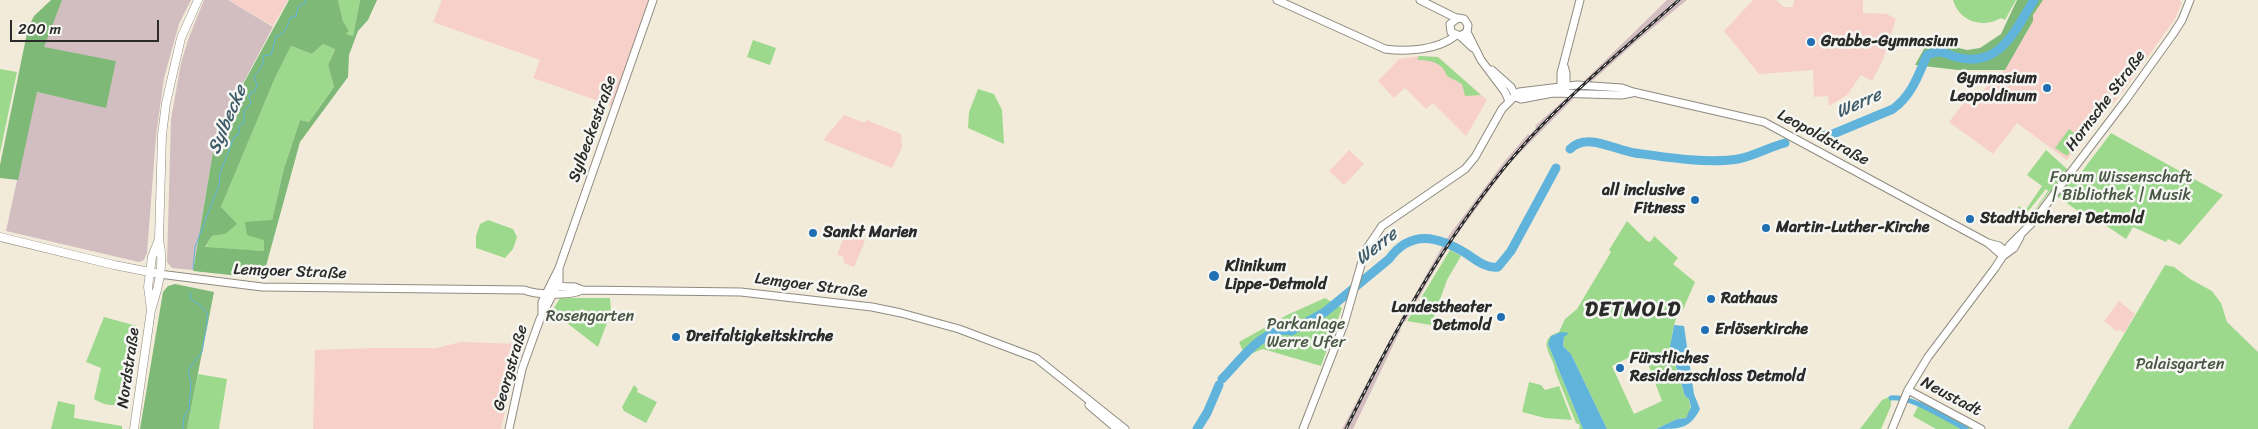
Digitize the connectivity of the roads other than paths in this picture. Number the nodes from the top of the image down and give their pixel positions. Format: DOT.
graph roads {
  1 [pos="198,0"];
  2 [pos="654,0"];
  3 [pos="1277,0"];
  4 [pos="1420,0"];
  5 [pos="1580,0"];
  6 [pos="2190,0"];
  7 [pos="1440,12"];
  8 [pos="1456,18"];
  9 [pos="1450,27"];
  10 [pos="1467,32"];
  11 [pos="1458,36"];
  12 [pos="1434,46"];
  13 [pos="1475,49"];
  14 [pos="1564,88"];
  15 [pos="1512,99"];
  16 [pos="0,236"];
  17 [pos="159,240"];
  18 [pos="2004,254"];
  19 [pos="150,272"];
  20 [pos="160,274"];
  21 [pos="552,290"];
  22 [pos="151,310"];
  23 [pos="1028,356"];
  24 [pos="1905,396"];
  25 [pos="134,429"];
  26 [pos="508,429"];
  27 [pos="1117,429"];
  28 [pos="1125,429"];
  29 [pos="1303,429"];
  30 [pos="1892,429"];
  31 [pos="1981,429"];
  1 -- 17 [label="main road"];
  2 -- 21 [label="street, Sylbeckestraße"];
  3 -- 12 [label="street"];
  4 -- 7 [label="street"];
  5 -- 14 [label="street"];
  6 -- 18 [label="street, Hornsche Straße"];
  7 -- 8 [label="street"];
  7 -- 9 [label="street"];
  8 -- 9 [label="street"];
  8 -- 10 [label="street"];
  9 -- 11 [label="street"];
  9 -- 12 [label="street"];
  10 -- 11 [label="street"];
  10 -- 13 [label="street"];
  11 -- 12 [label="street"];
  11 -- 13 [label="street"];
  13 -- 15 [label="street"];
  14 -- 15 [label="street, Leopoldstraße"];
  14 -- 18 [label="street, Leopoldstraße"];
  15 -- 29 [label="street"];
  16 -- 19 [label="main road, Lemgoer Straße"];
  17 -- 19 [label="main road, Nordstraße"];
  17 -- 20 [label="main road, Nordstraße"];
  18 -- 24 [label="street, Hornsche Straße"];
  19 -- 20 [label="main road, Lemgoer Straße"];
  19 -- 22 [label="main road, Nordstraße"];
  20 -- 21 [label="street, Lemgoer Straße"];
  20 -- 22 [label="main road, Nordstraße"];
  21 -- 23 [label="street, Lemgoer Straße"];
  21 -- 26 [label="street, Georgstraße"];
  22 -- 25 [label="main road, Nordstraße"];
  23 -- 27 [label="street, Lemgoer Straße"];
  23 -- 28 [label="street, Lemgoer Straße"];
  24 -- 30 [label="street, Hornsche Straße"];
  24 -- 31 [label="street, Neustadt"];
}
